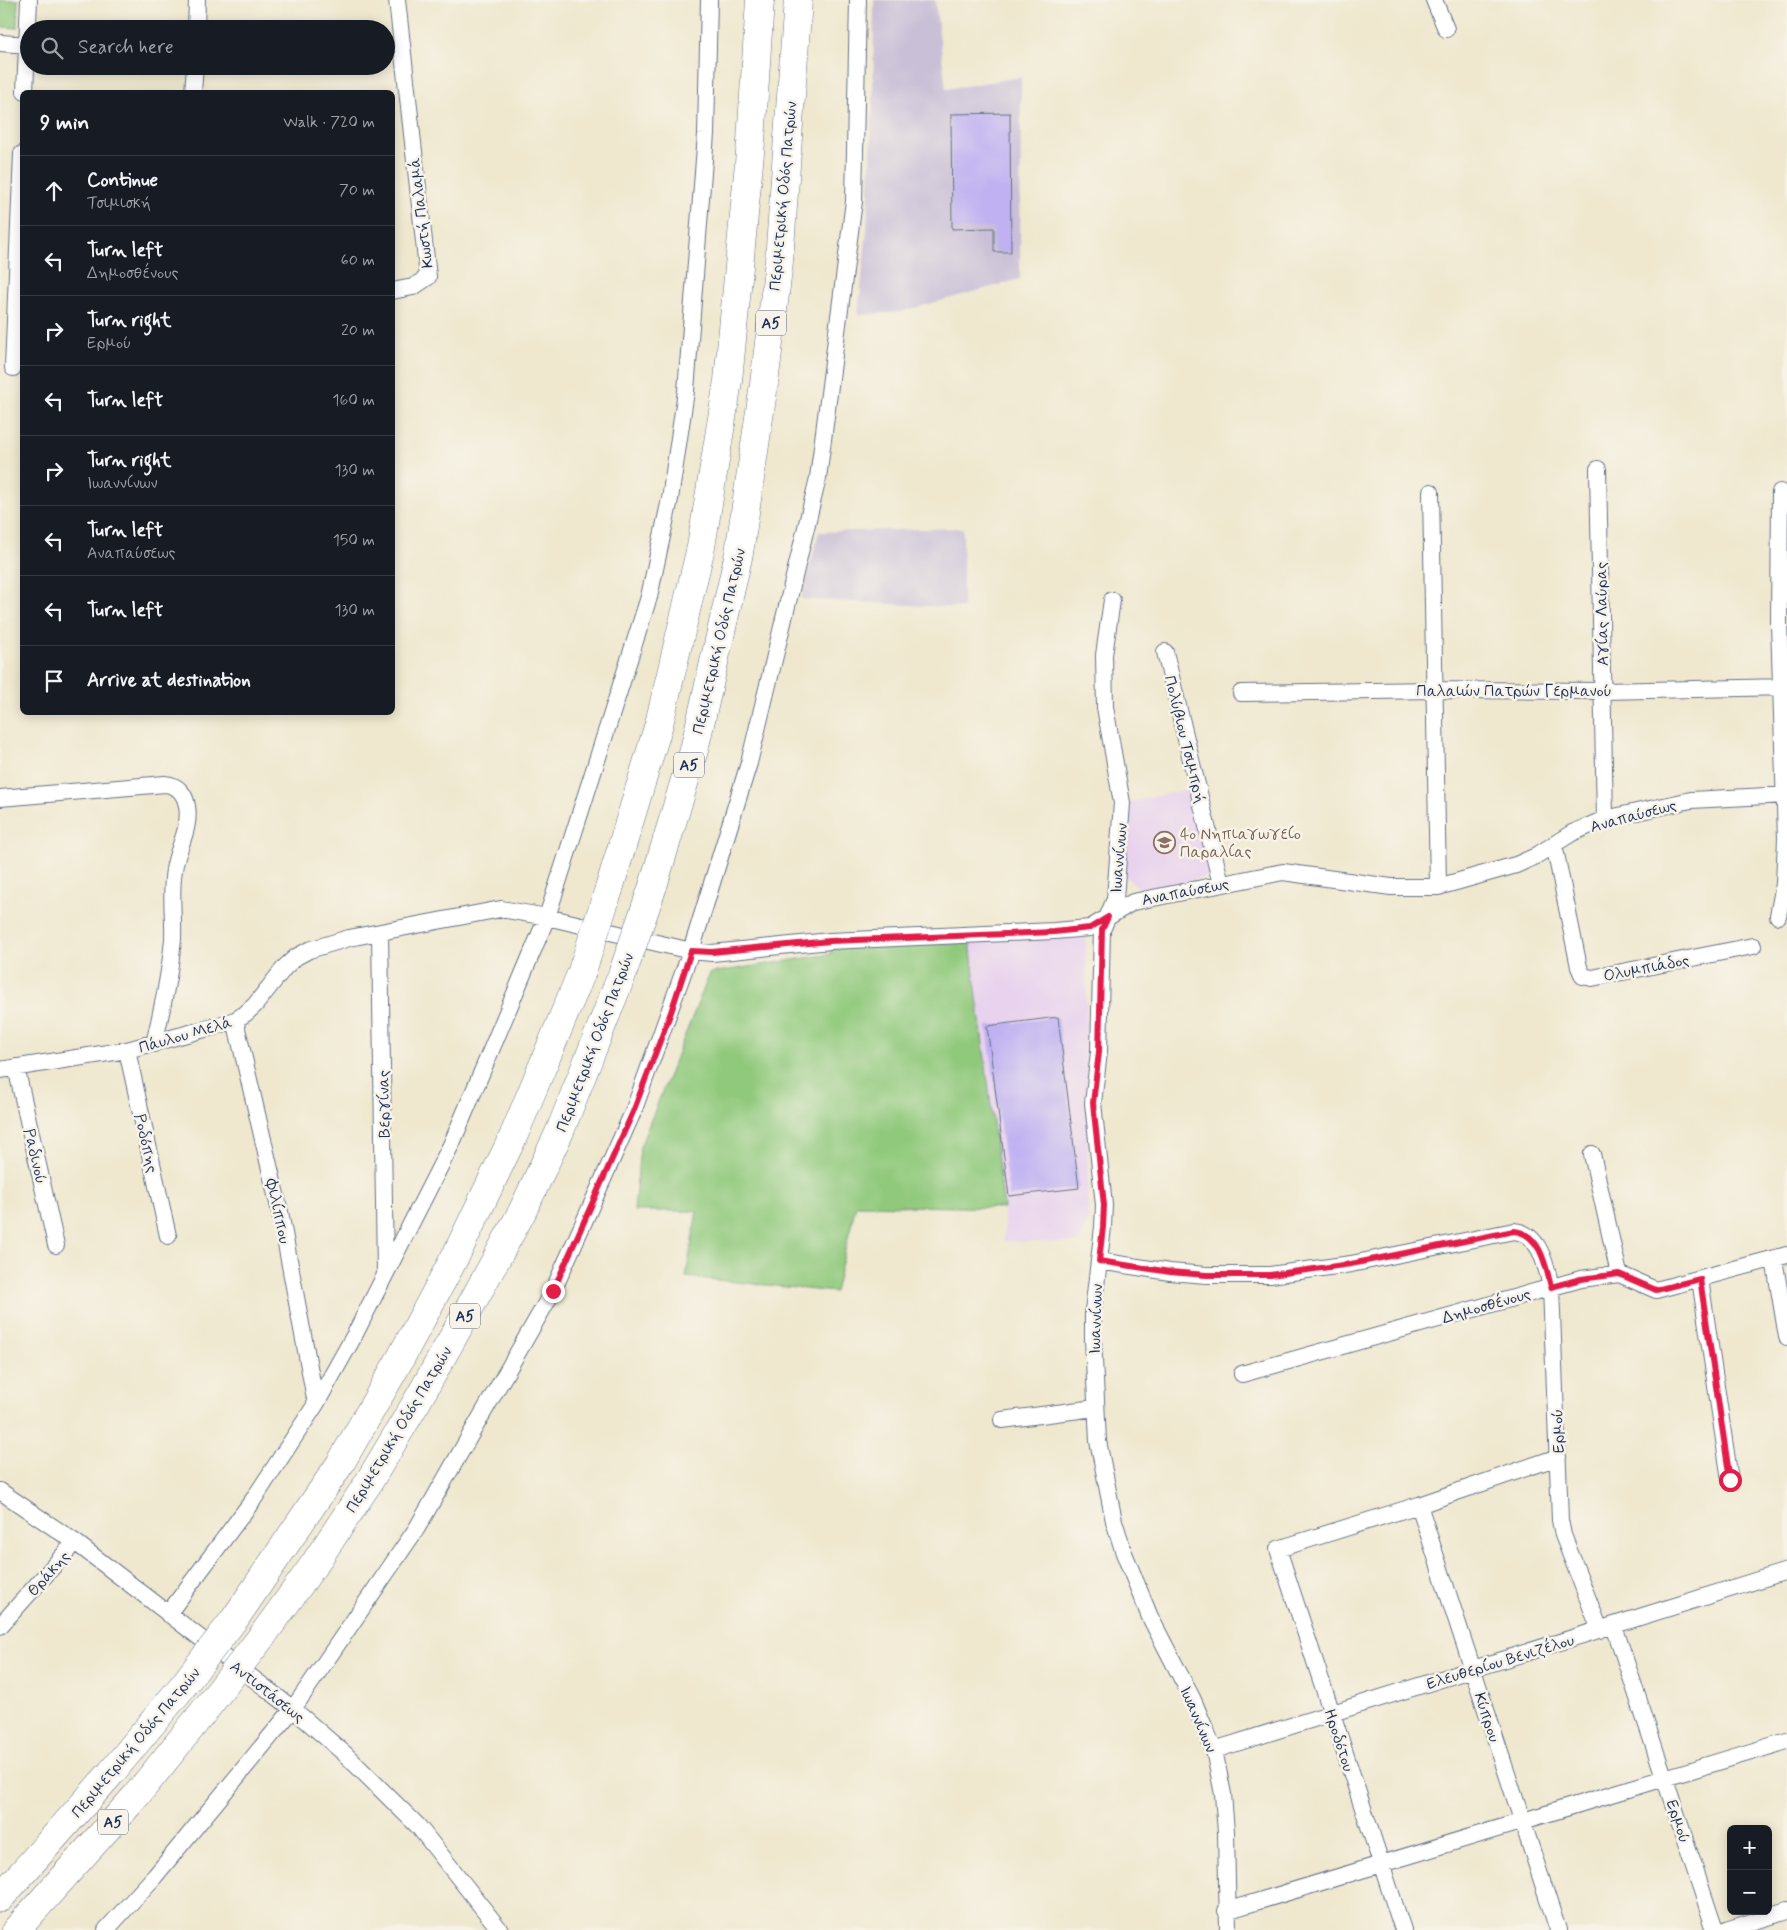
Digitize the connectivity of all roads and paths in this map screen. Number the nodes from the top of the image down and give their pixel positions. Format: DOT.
graph roads {
  1 [pos="30,0"];
  2 [pos="197,0"];
  3 [pos="397,0"];
  4 [pos="710,0"];
  5 [pos="760,0"];
  6 [pos="798,0"];
  7 [pos="858,0"];
  8 [pos="1434,0"];
  9 [pos="29,20"];
  10 [pos="196,20"];
  11 [pos="1446,28"];
  12 [pos="0,43"];
  13 [pos="20,44"];
  14 [pos="395,61"];
  15 [pos="403,61"];
  16 [pos="26,75"];
  17 [pos="194,75"];
  18 [pos="25,90"];
  19 [pos="193,90"];
  20 [pos="20,197"];
  21 [pos="395,290"];
  22 [pos="12,368"];
  23 [pos="1598,470"];
  24 [pos="1431,492"];
  25 [pos="1780,492"];
  26 [pos="1112,600"];
  27 [pos="1165,652"];
  28 [pos="1784,688"];
  29 [pos="1434,690"];
  30 [pos="1603,691"];
  31 [pos="1241,692"];
  32 [pos="1786,795"];
  33 [pos="0,798"];
  34 [pos="1605,819"];
  35 [pos="1554,844"];
  36 [pos="1221,884"];
  37 [pos="1438,887"];
  38 [pos="1778,916"];
  39 [pos="547,917"];
  40 [pos="1108,917"];
  41 [pos="380,932"];
  42 [pos="1753,946"];
  43 [pos="691,951"];
  44 [pos="235,1020"];
  45 [pos="154,1044"];
  46 [pos="127,1050"];
  47 [pos="16,1068"];
  48 [pos="0,1070"];
  49 [pos="1592,1154"];
  50 [pos="168,1236"];
  51 [pos="56,1245"];
  52 [pos="1780,1257"];
  53 [pos="1099,1261"];
  54 [pos="1619,1274"];
  55 [pos="385,1276"];
  56 [pos="1700,1279"];
  57 [pos="1551,1287"];
  58 [pos="1787,1337"];
  59 [pos="1242,1374"];
  60 [pos="316,1404"];
  61 [pos="1095,1408"];
  62 [pos="1002,1420"];
  63 [pos="1558,1457"];
  64 [pos="1730,1480"];
  65 [pos="0,1491"];
  66 [pos="1419,1505"];
  67 [pos="76,1542"];
  68 [pos="1787,1571"];
  69 [pos="168,1614"];
  70 [pos="0,1626"];
  71 [pos="1607,1628"];
  72 [pos="1472,1669"];
  73 [pos="293,1709"];
  74 [pos="1331,1713"];
  75 [pos="1787,1741"];
  76 [pos="1214,1750"];
  77 [pos="1665,1778"];
  78 [pos="1522,1821"];
  79 [pos="1382,1864"];
  80 [pos="0,1898"];
  81 [pos="1226,1911"];
  82 [pos="1787,1911"];
  83 [pos="16,1930"];
  84 [pos="106,1930"];
  85 [pos="500,1930"];
  86 [pos="1228,1930"];
  87 [pos="1403,1930"];
  88 [pos="1558,1930"];
  89 [pos="1715,1930"];
  90 [pos="1726,1930"];
  1 -- 9 [label="street"];
  2 -- 10 [label="street"];
  3 -- 15 [label="street, Κωστή Παλαμά"];
  4 -- 39 [label="street"];
  5 -- 80 [label="highway, Περιμετρική Οδός Πατρών / Α5, bridge"];
  6 -- 83 [label="highway, Περιμετρική Οδός Πατρών / Α5, bridge"];
  7 -- 43 [label="street"];
  8 -- 11 [label="street"];
  12 -- 13 [label="street"];
  14 -- 15 [label="street"];
  15 -- 21 [label="street, Κωστή Παλαμά"];
  16 -- 18 [label="street"];
  17 -- 19 [label="street"];
  20 -- 22 [label="street"];
  23 -- 30 [label="street, Αγίας Λαύρας"];
  24 -- 29 [label="street"];
  25 -- 28 [label="street"];
  26 -- 40 [label="street, Ιωαννίνων"];
  27 -- 36 [label="street, Πολύβιου Τσιμπρή"];
  28 -- 30 [label="street, Παλαιών Πατρών Γερμανού"];
  28 -- 32 [label="street"];
  29 -- 30 [label="street, Παλαιών Πατρών Γερμανού"];
  29 -- 31 [label="street, Παλαιών Πατρών Γερμανού"];
  29 -- 37 [label="street"];
  30 -- 34 [label="street, Αγίας Λαύρας"];
  32 -- 34 [label="street, Αναπαύσεως"];
  32 -- 38 [label="street"];
  33 -- 45 [label="street"];
  34 -- 35 [label="street, Αναπαύσεως"];
  35 -- 37 [label="street, Αναπαύσεως"];
  35 -- 42 [label="street, Ολυμπιάδος"];
  36 -- 37 [label="street, Αναπαύσεως"];
  36 -- 40 [label="street, Αναπαύσεως"];
  39 -- 41 [label="street, Πάυλου Μελά"];
  39 -- 43 [label="street, Αναπαύσεως"];
  39 -- 55 [label="street"];
  40 -- 43 [label="street, Αναπαύσεως"];
  40 -- 53 [label="street, Ιωαννίνων"];
  41 -- 44 [label="street, Πάυλου Μελά"];
  41 -- 55 [label="street, Βεργίνας"];
  43 -- 73 [label="street"];
  44 -- 45 [label="street, Πάυλου Μελά"];
  44 -- 60 [label="street, Φιλίππου"];
  45 -- 46 [label="street, Πάυλου Μελά"];
  46 -- 47 [label="street, Πάυλου Μελά"];
  46 -- 50 [label="street, Ροδόπης"];
  47 -- 48 [label="street, Πάυλου Μελά"];
  47 -- 51 [label="street, Ραδινού"];
  49 -- 54 [label="street"];
  52 -- 56 [label="street"];
  52 -- 58 [label="street"];
  53 -- 57 [label="street, Ερμού"];
  53 -- 61 [label="street, Ιωαννίνων"];
  54 -- 56 [label="street"];
  54 -- 57 [label="street, Δημοσθένους"];
  55 -- 60 [label="street"];
  56 -- 64 [label="street"];
  57 -- 59 [label="street, Δημοσθένους"];
  57 -- 63 [label="street, Ερμού"];
  60 -- 69 [label="street"];
  61 -- 62 [label="street"];
  61 -- 76 [label="street, Ιωαννίνων"];
  63 -- 66 [label="street"];
  63 -- 71 [label="street, Ερμού"];
  65 -- 67 [label="street, Αντιστάσεως"];
  66 -- 72 [label="street, Κύπρου"];
  66 -- 74 [label="street, Ηροδότου"];
  67 -- 69 [label="street, Αντιστάσεως"];
  67 -- 70 [label="street, Θράκης"];
  68 -- 71 [label="street, Ελευθερίου Βενιζέλου"];
  69 -- 73 [label="street, Αντιστάσεως"];
  71 -- 72 [label="street, Ελευθερίου Βενιζέλου"];
  71 -- 77 [label="street, Ερμού"];
  72 -- 74 [label="street, Ελευθερίου Βενιζέλου"];
  72 -- 78 [label="street, Κύπρου"];
  73 -- 84 [label="street"];
  73 -- 85 [label="street, Αντιστάσεως"];
  74 -- 76 [label="street, Ελευθερίου Βενιζέλου"];
  74 -- 79 [label="street, Ηροδότου"];
  75 -- 77 [label="street"];
  76 -- 81 [label="street, Ιωαννίνων"];
  77 -- 78 [label="street"];
  77 -- 89 [label="street, Ερμού"];
  78 -- 79 [label="street"];
  78 -- 88 [label="street, Κύπρου"];
  79 -- 81 [label="street"];
  79 -- 87 [label="street, Ηροδότου"];
  81 -- 86 [label="street, Ιωαννίνων"];
  82 -- 90 [label="street"];
}
